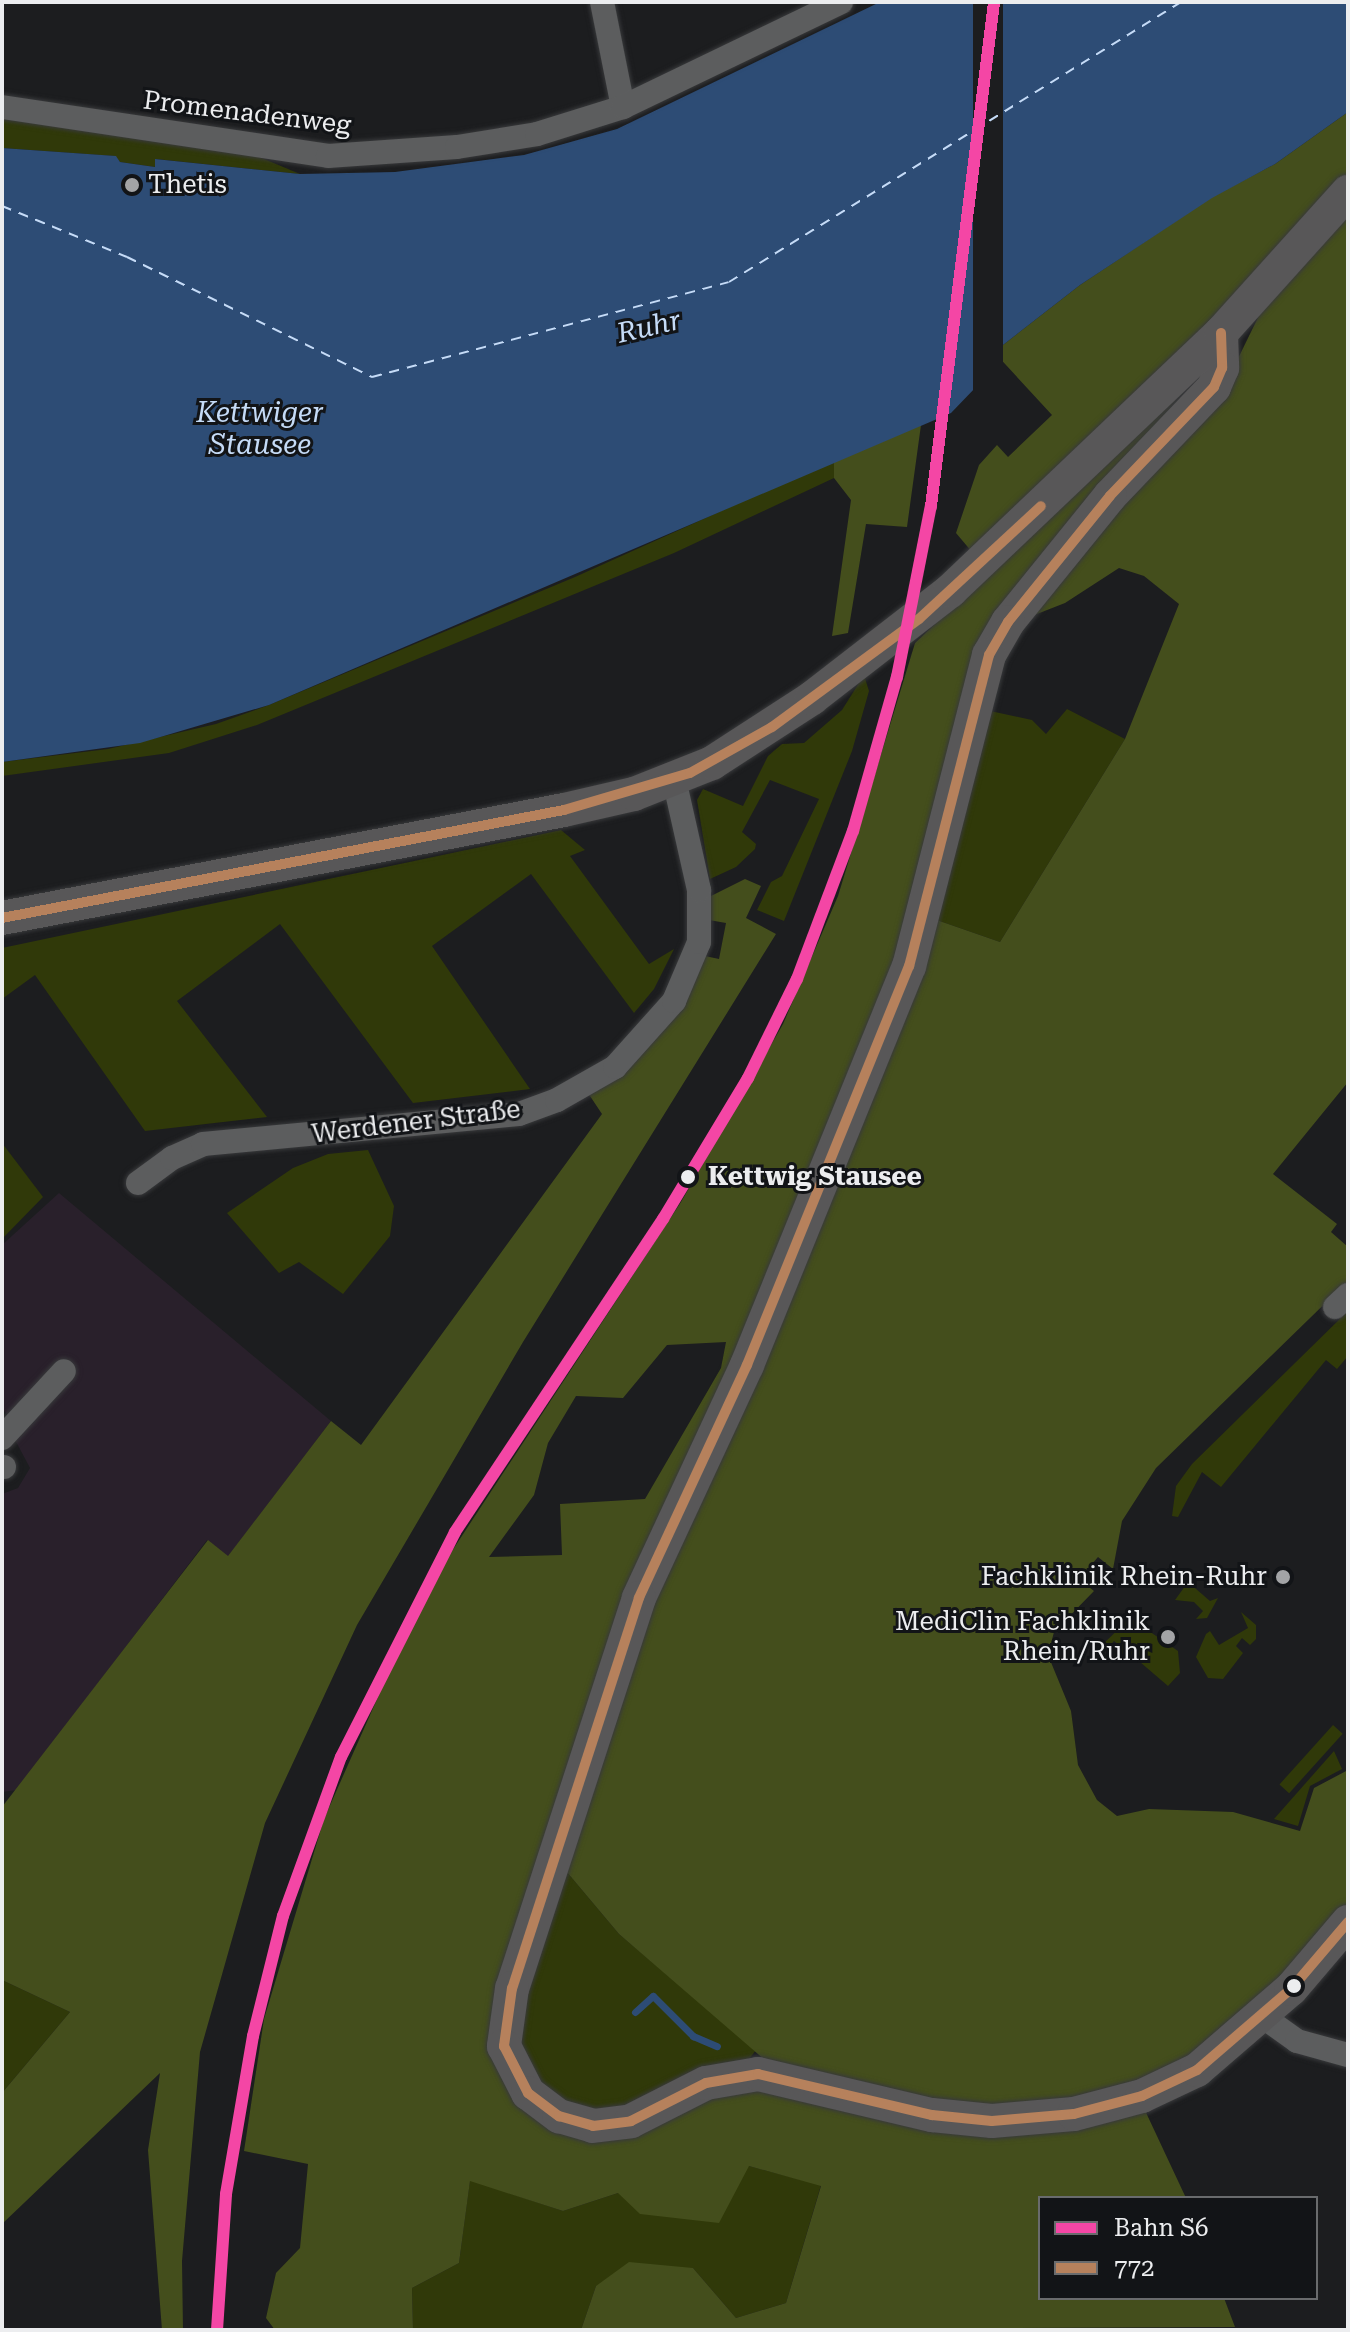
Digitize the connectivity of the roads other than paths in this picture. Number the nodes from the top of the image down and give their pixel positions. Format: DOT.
graph roads {
  1 [pos="602,2"];
  2 [pos="841,2"];
  3 [pos="2,107"];
  4 [pos="623,107"];
  5 [pos="1348,192"];
  6 [pos="1221,333"];
  7 [pos="674,779"];
  8 [pos="2,918"];
  9 [pos="138,1183"];
  10 [pos="64,1371"];
  11 [pos="5,1429"];
  12 [pos="1342,1937"];
  13 [pos="1262,2016"];
  14 [pos="1348,2055"];
  1 -- 4 [label="street"];
  2 -- 4 [label="street, Promenadenweg"];
  3 -- 4 [label="street, Promenadenweg"];
  5 -- 6 [label="main road"];
  6 -- 7 [label="main road"];
  6 -- 13 [label="main road"];
  7 -- 8 [label="main road"];
  7 -- 9 [label="street, Werdener Straße"];
  10 -- 11 [label="street"];
  12 -- 13 [label="main road"];
  13 -- 14 [label="street"];
}
